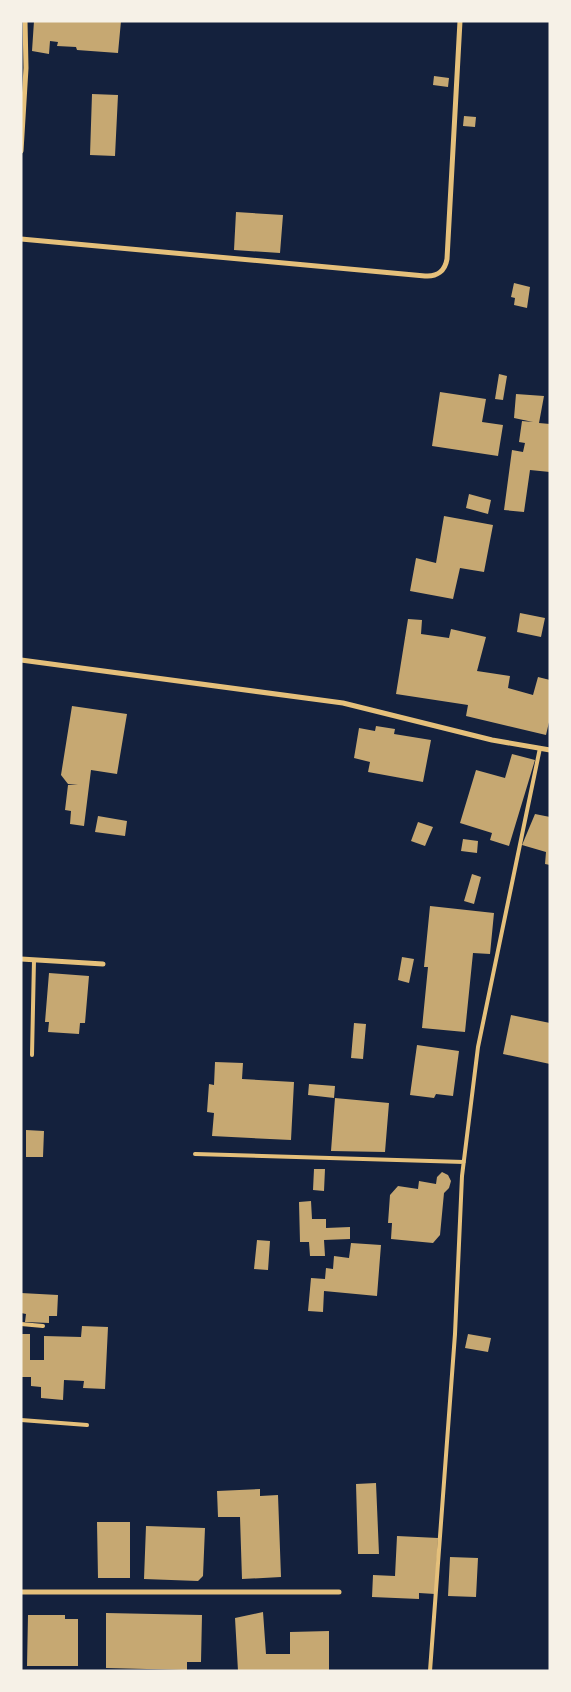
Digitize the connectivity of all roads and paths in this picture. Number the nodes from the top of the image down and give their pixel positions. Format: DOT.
graph roads {
  1 [pos="26,21"];
  2 [pos="460,21"];
  3 [pos="21,150"];
  4 [pos="21,239"];
  5 [pos="21,660"];
  6 [pos="540,748"];
  7 [pos="550,750"];
  8 [pos="21,959"];
  9 [pos="34,960"];
  10 [pos="102,964"];
  11 [pos="32,1055"];
  12 [pos="195,1154"];
  13 [pos="464,1162"];
  14 [pos="21,1324"];
  15 [pos="43,1326"];
  16 [pos="21,1420"];
  17 [pos="87,1425"];
  18 [pos="21,1592"];
  19 [pos="340,1592"];
  20 [pos="430,1671"];
  1 -- 3 [label="street"];
  2 -- 4 [label="street"];
  5 -- 6 [label="street"];
  6 -- 7 [label="street"];
  6 -- 13 [label="lane"];
  8 -- 9 [label="street"];
  9 -- 10 [label="street"];
  9 -- 11 [label="lane"];
  12 -- 13 [label="lane"];
  13 -- 20 [label="lane"];
  14 -- 15 [label="lane"];
  16 -- 17 [label="lane"];
  18 -- 19 [label="street"];
}
